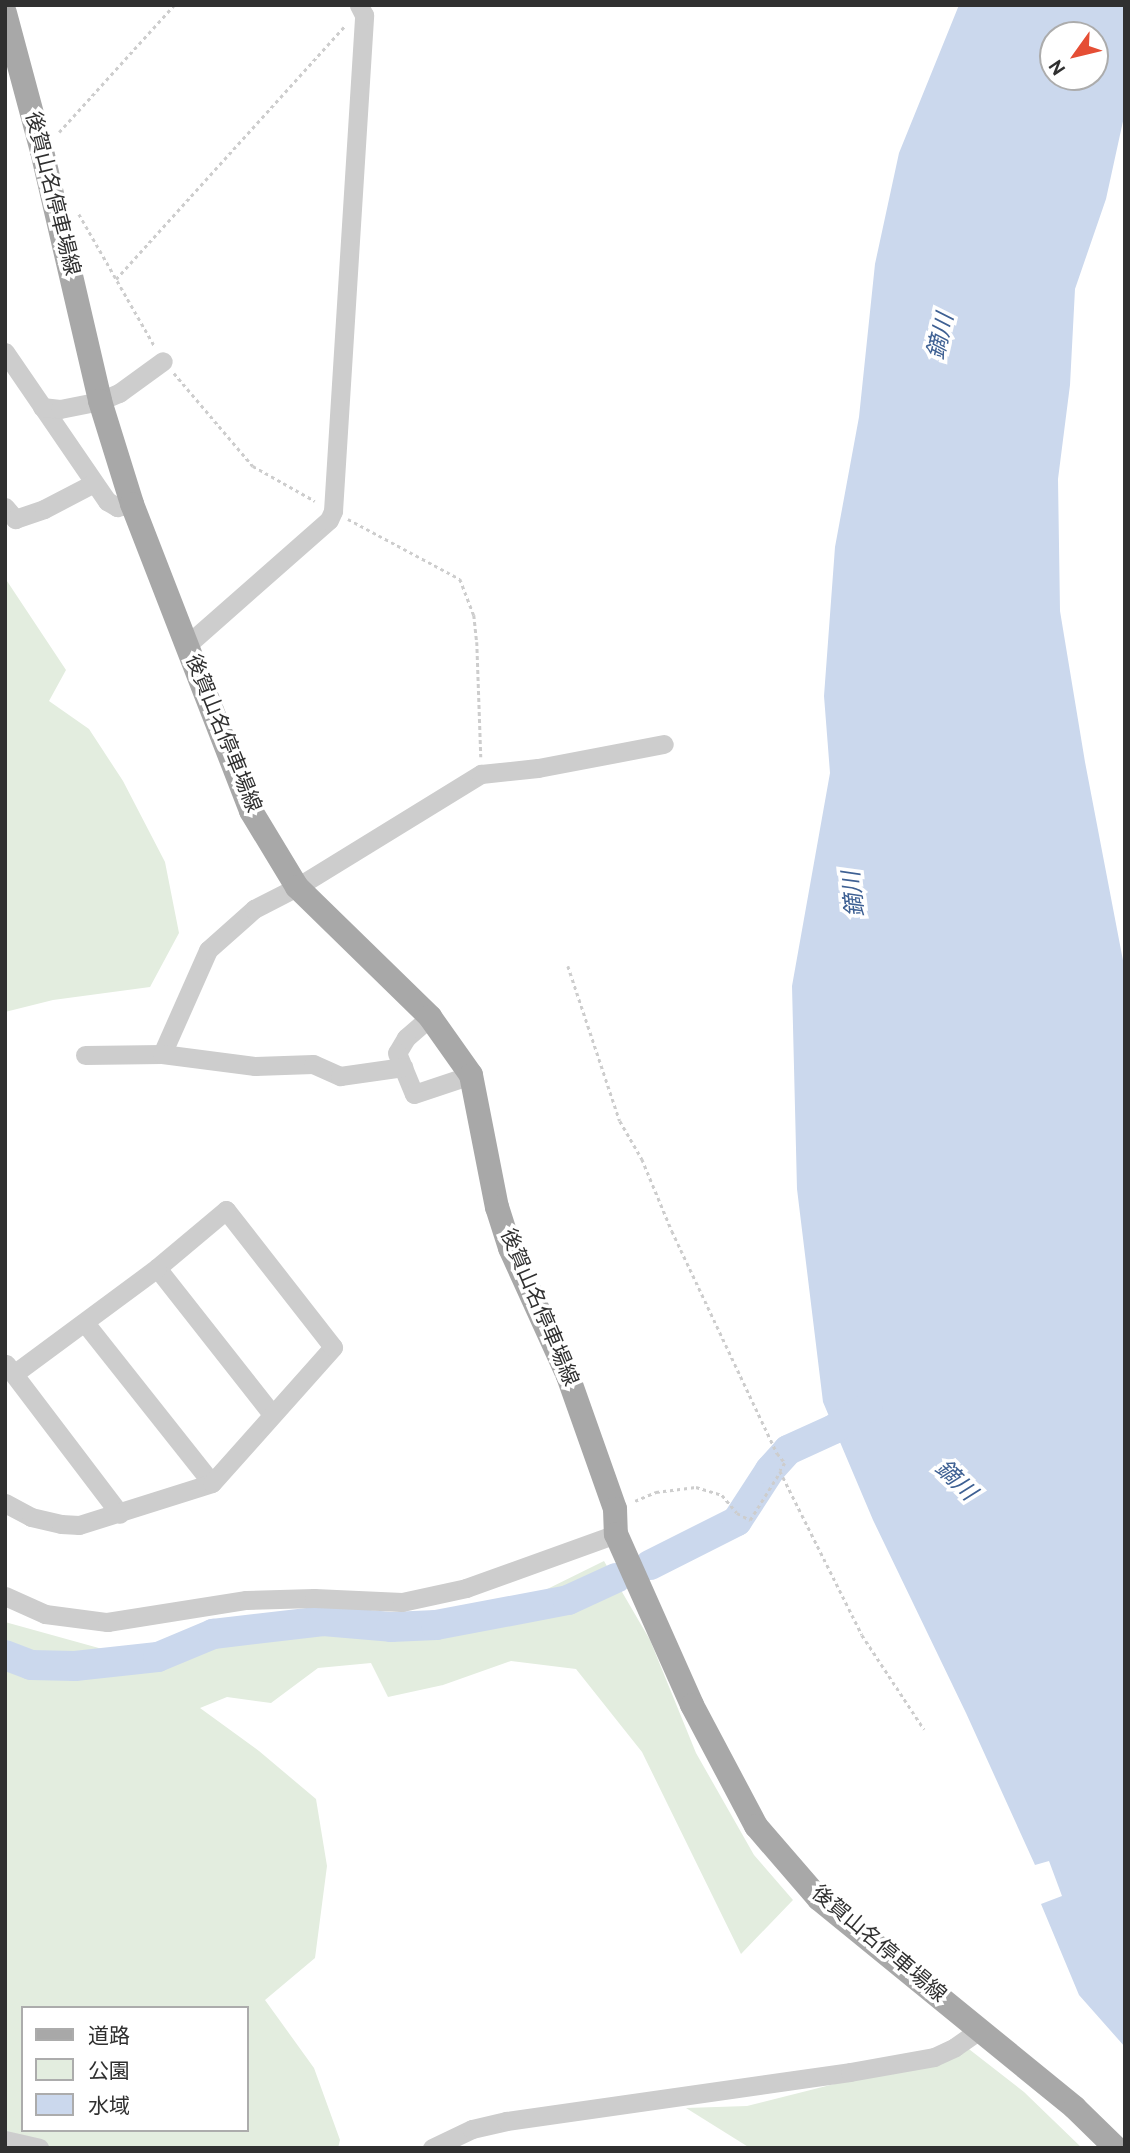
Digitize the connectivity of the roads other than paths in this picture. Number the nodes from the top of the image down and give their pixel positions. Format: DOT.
graph roads {
  1 [pos="360,7"];
  2 [pos="5,13"];
  3 [pos="7,360"];
  4 [pos="163,360"];
  5 [pos="100,401"];
  6 [pos="42,407"];
  7 [pos="94,482"];
  8 [pos="132,504"];
  9 [pos="5,507"];
  10 [pos="187,645"];
  11 [pos="664,744"];
  12 [pos="298,887"];
  13 [pos="430,1017"];
  14 [pos="162,1054"];
  15 [pos="85,1055"];
  16 [pos="403,1067"];
  17 [pos="471,1075"];
  18 [pos="157,1268"];
  19 [pos="85,1323"];
  20 [pos="9,1369"];
  21 [pos="272,1414"];
  22 [pos="212,1483"];
  23 [pos="5,1503"];
  24 [pos="120,1514"];
  25 [pos="617,1534"];
  26 [pos="5,1596"];
  27 [pos="979,2030"];
  28 [pos="5,2140"];
  29 [pos="39,2148"];
  30 [pos="432,2148"];
  31 [pos="1116,2148"];
  1 -- 10 [label="street"];
  2 -- 5 [label="main road, 後賀山名停車場線"];
  3 -- 6 [label="street"];
  4 -- 5 [label="street"];
  5 -- 6 [label="street"];
  5 -- 8 [label="main road, 後賀山名停車場線"];
  6 -- 7 [label="street"];
  7 -- 8 [label="street"];
  7 -- 9 [label="street"];
  8 -- 10 [label="main road, 後賀山名停車場線"];
  10 -- 12 [label="main road, 後賀山名停車場線"];
  11 -- 12 [label="street"];
  12 -- 13 [label="main road, 後賀山名停車場線"];
  12 -- 14 [label="street"];
  13 -- 16 [label="street"];
  13 -- 17 [label="main road, 後賀山名停車場線"];
  14 -- 15 [label="street"];
  14 -- 16 [label="street"];
  16 -- 17 [label="street"];
  17 -- 25 [label="main road, 後賀山名停車場線"];
  18 -- 19 [label="street"];
  18 -- 21 [label="street"];
  18 -- 21 [label="street"];
  19 -- 20 [label="street"];
  19 -- 22 [label="street"];
  20 -- 24 [label="street"];
  21 -- 22 [label="street"];
  22 -- 24 [label="street"];
  23 -- 24 [label="street"];
  25 -- 26 [label="street"];
  25 -- 27 [label="main road, 後賀山名停車場線"];
  27 -- 30 [label="street"];
  27 -- 31 [label="main road, 後賀山名停車場線"];
  28 -- 29 [label="street"];
}
